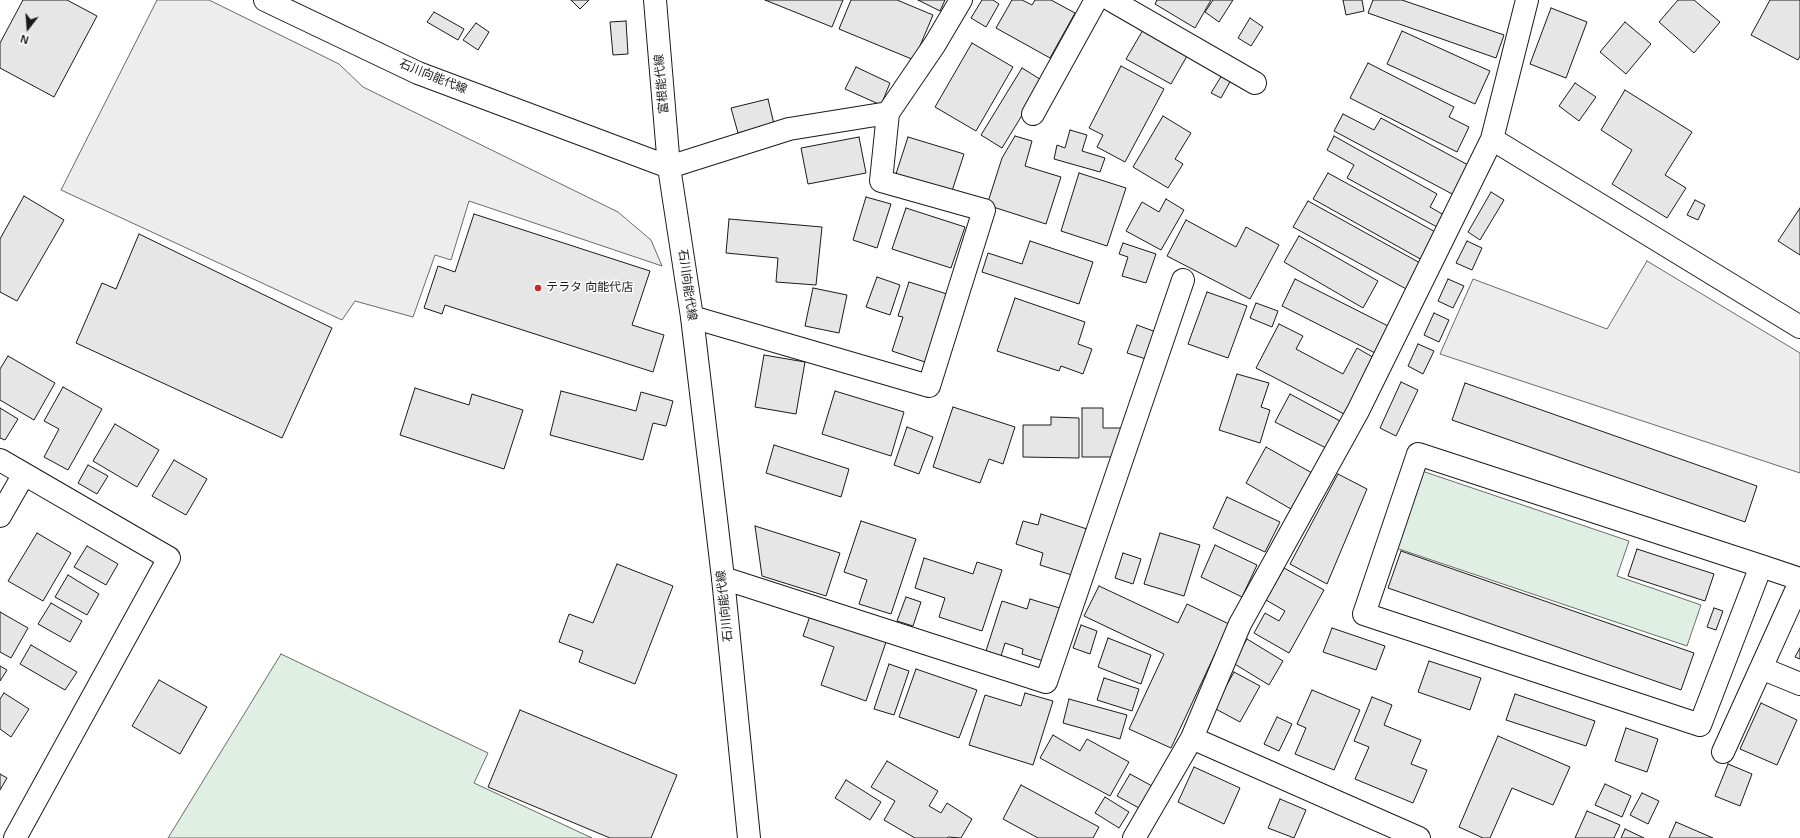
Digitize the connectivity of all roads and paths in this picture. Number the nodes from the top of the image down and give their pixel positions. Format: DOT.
graph roads {
  1 [pos="265,0"];
  2 [pos="655,0"];
  3 [pos="961,0"];
  4 [pos="1096,0"];
  5 [pos="1111,0"];
  6 [pos="1527,0"];
  7 [pos="1255,82"];
  8 [pos="888,113"];
  9 [pos="1034,114"];
  10 [pos="1492,138"];
  11 [pos="669,167"];
  12 [pos="1183,280"];
  13 [pos="692,318"];
  14 [pos="1800,327"];
  15 [pos="0,460"];
  16 [pos="24,474"];
  17 [pos="0,516"];
  18 [pos="1762,566"];
  19 [pos="723,578"];
  20 [pos="1800,578"];
  21 [pos="1800,582"];
  22 [pos="1761,668"];
  23 [pos="1800,684"];
  24 [pos="1192,738"];
  25 [pos="1723,752"];
  26 [pos="15,838"];
  27 [pos="749,838"];
  28 [pos="1134,838"];
  29 [pos="1419,838"];
  1 -- 11 [label="street, 石川向能代線"];
  2 -- 11 [label="street, 富根能代線"];
  3 -- 8 [label="street"];
  4 -- 9 [label="street"];
  5 -- 7 [label="street"];
  6 -- 10 [label="street"];
  8 -- 11 [label="street"];
  8 -- 13 [label="street"];
  10 -- 14 [label="street"];
  10 -- 24 [label="street"];
  11 -- 13 [label="street, 石川向能代線"];
  12 -- 19 [label="street"];
  13 -- 19 [label="street, 石川向能代線"];
  15 -- 16 [label="street"];
  16 -- 17 [label="street"];
  16 -- 26 [label="street"];
  18 -- 18 [label="street"];
  18 -- 20 [label="street"];
  19 -- 27 [label="street, 石川向能代線"];
  21 -- 22 [label="street"];
  22 -- 23 [label="street"];
  22 -- 25 [label="street"];
  24 -- 28 [label="street"];
  24 -- 29 [label="street"];
}
